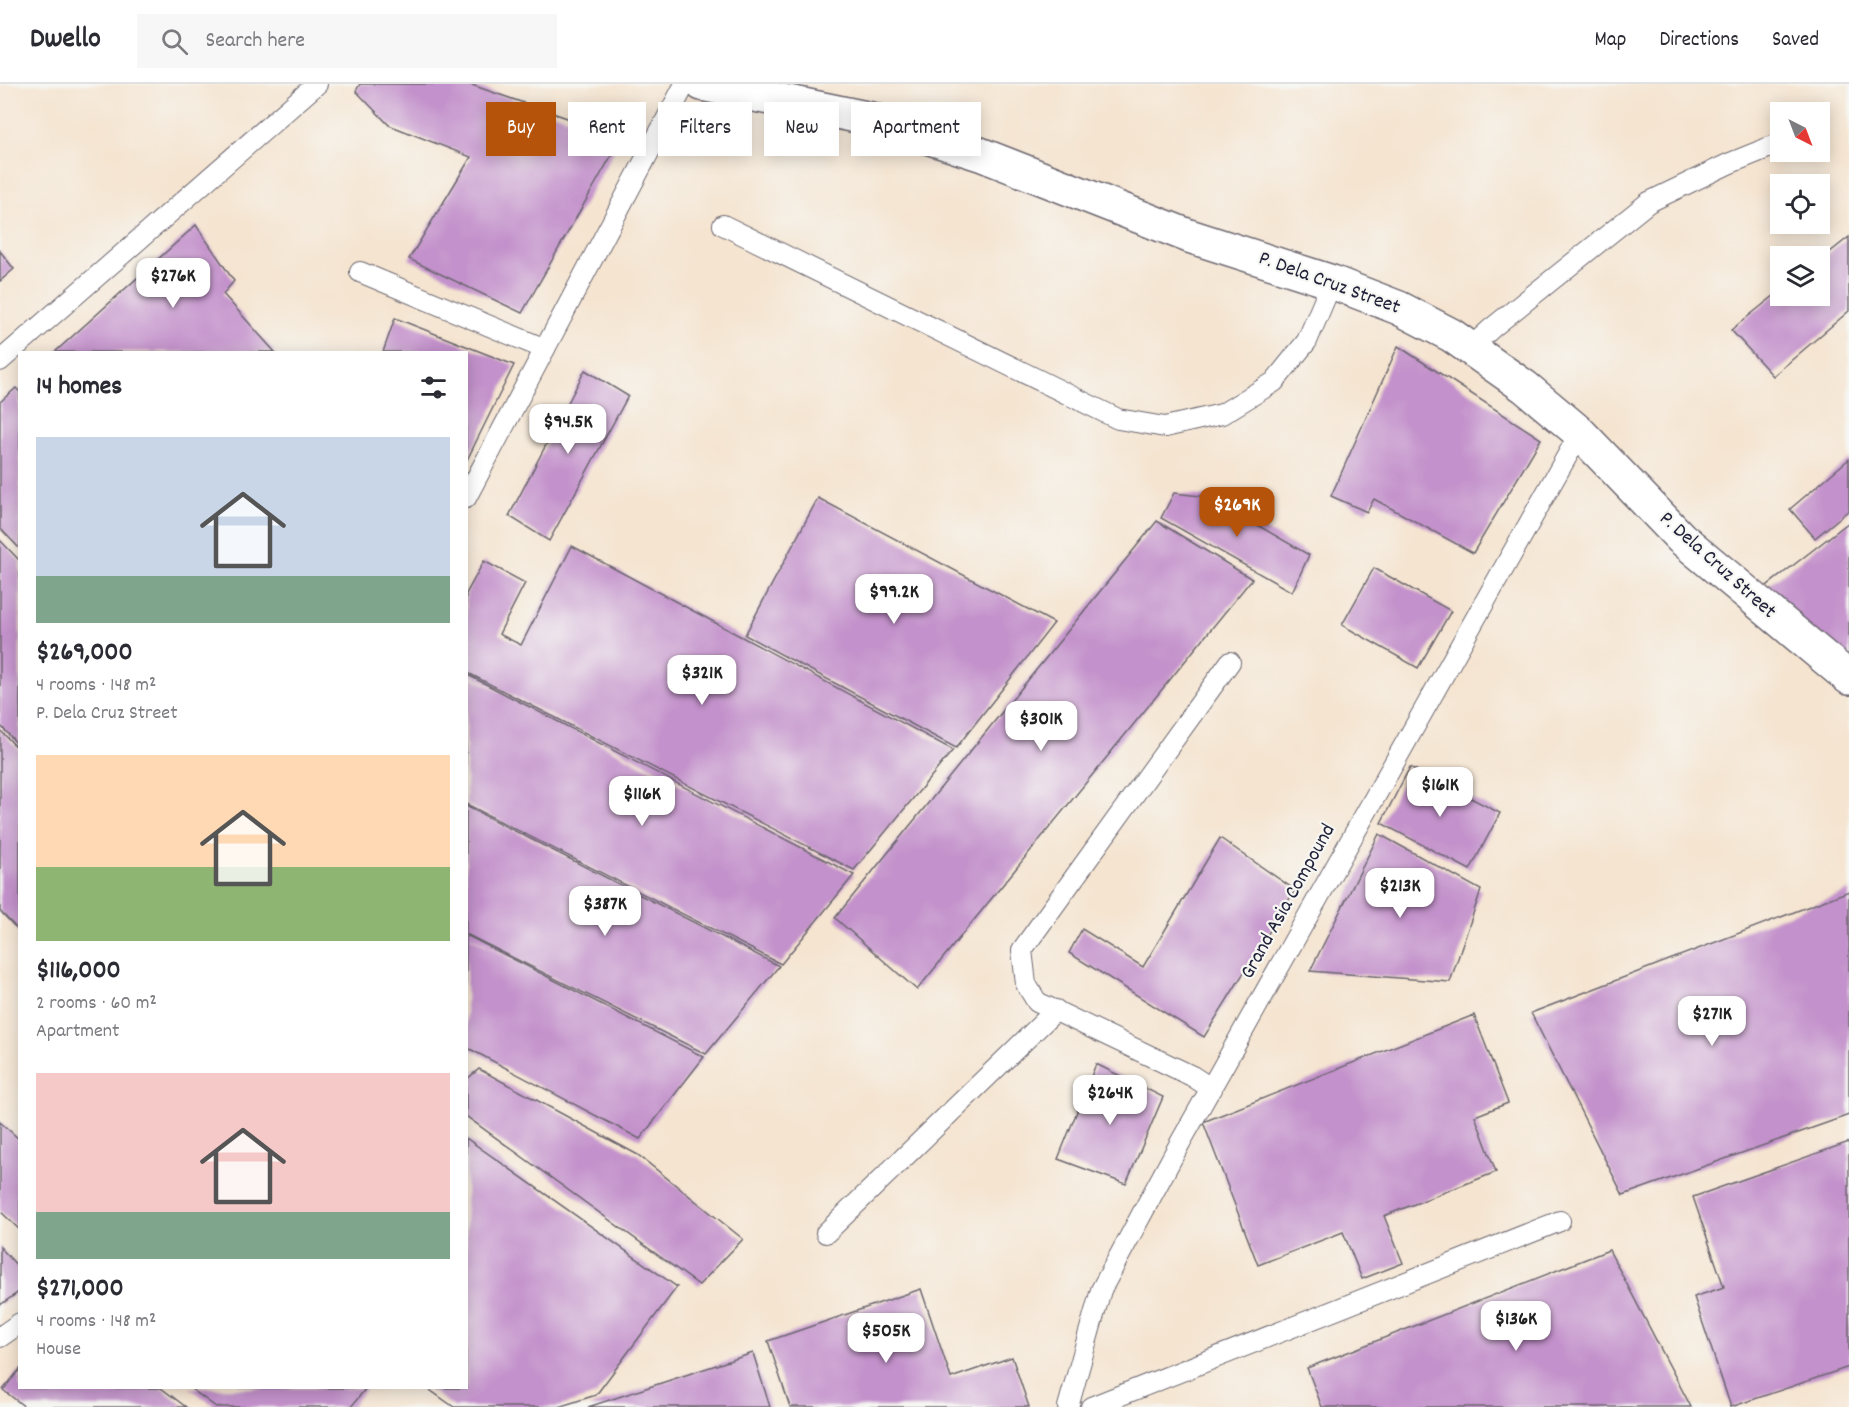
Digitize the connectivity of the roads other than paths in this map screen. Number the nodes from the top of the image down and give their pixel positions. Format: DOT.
graph roads {
  1 [pos="317,84"];
  2 [pos="685,84"];
  3 [pos="702,84"];
  4 [pos="1770,147"];
  5 [pos="723,225"];
  6 [pos="360,272"];
  7 [pos="1332,282"];
  8 [pos="1470,348"];
  9 [pos="545,349"];
  10 [pos="0,361"];
  11 [pos="1580,433"];
  12 [pos="468,494"];
  13 [pos="1230,662"];
  14 [pos="1849,678"];
  15 [pos="1056,1010"];
  16 [pos="1212,1089"];
  17 [pos="1560,1221"];
  18 [pos="826,1233"];
  19 [pos="18,1324"];
  20 [pos="0,1337"];
  21 [pos="1068,1407"];
  22 [pos="1091,1407"];
  1 -- 10 [label="lane"];
  2 -- 9 [label="lane"];
  3 -- 7 [label="street, P. Dela Cruz Street"];
  4 -- 8 [label="lane"];
  5 -- 7 [label="lane"];
  6 -- 9 [label="lane"];
  7 -- 8 [label="street, P. Dela Cruz Street"];
  8 -- 11 [label="street, P. Dela Cruz Street"];
  9 -- 12 [label="lane"];
  11 -- 14 [label="street, P. Dela Cruz Street"];
  11 -- 16 [label="lane, Grand Asia Compound"];
  13 -- 15 [label="lane"];
  15 -- 16 [label="lane"];
  15 -- 18 [label="lane"];
  16 -- 21 [label="lane, Grand Asia Compound"];
  17 -- 22 [label="lane"];
  19 -- 20 [label="lane"];
}
